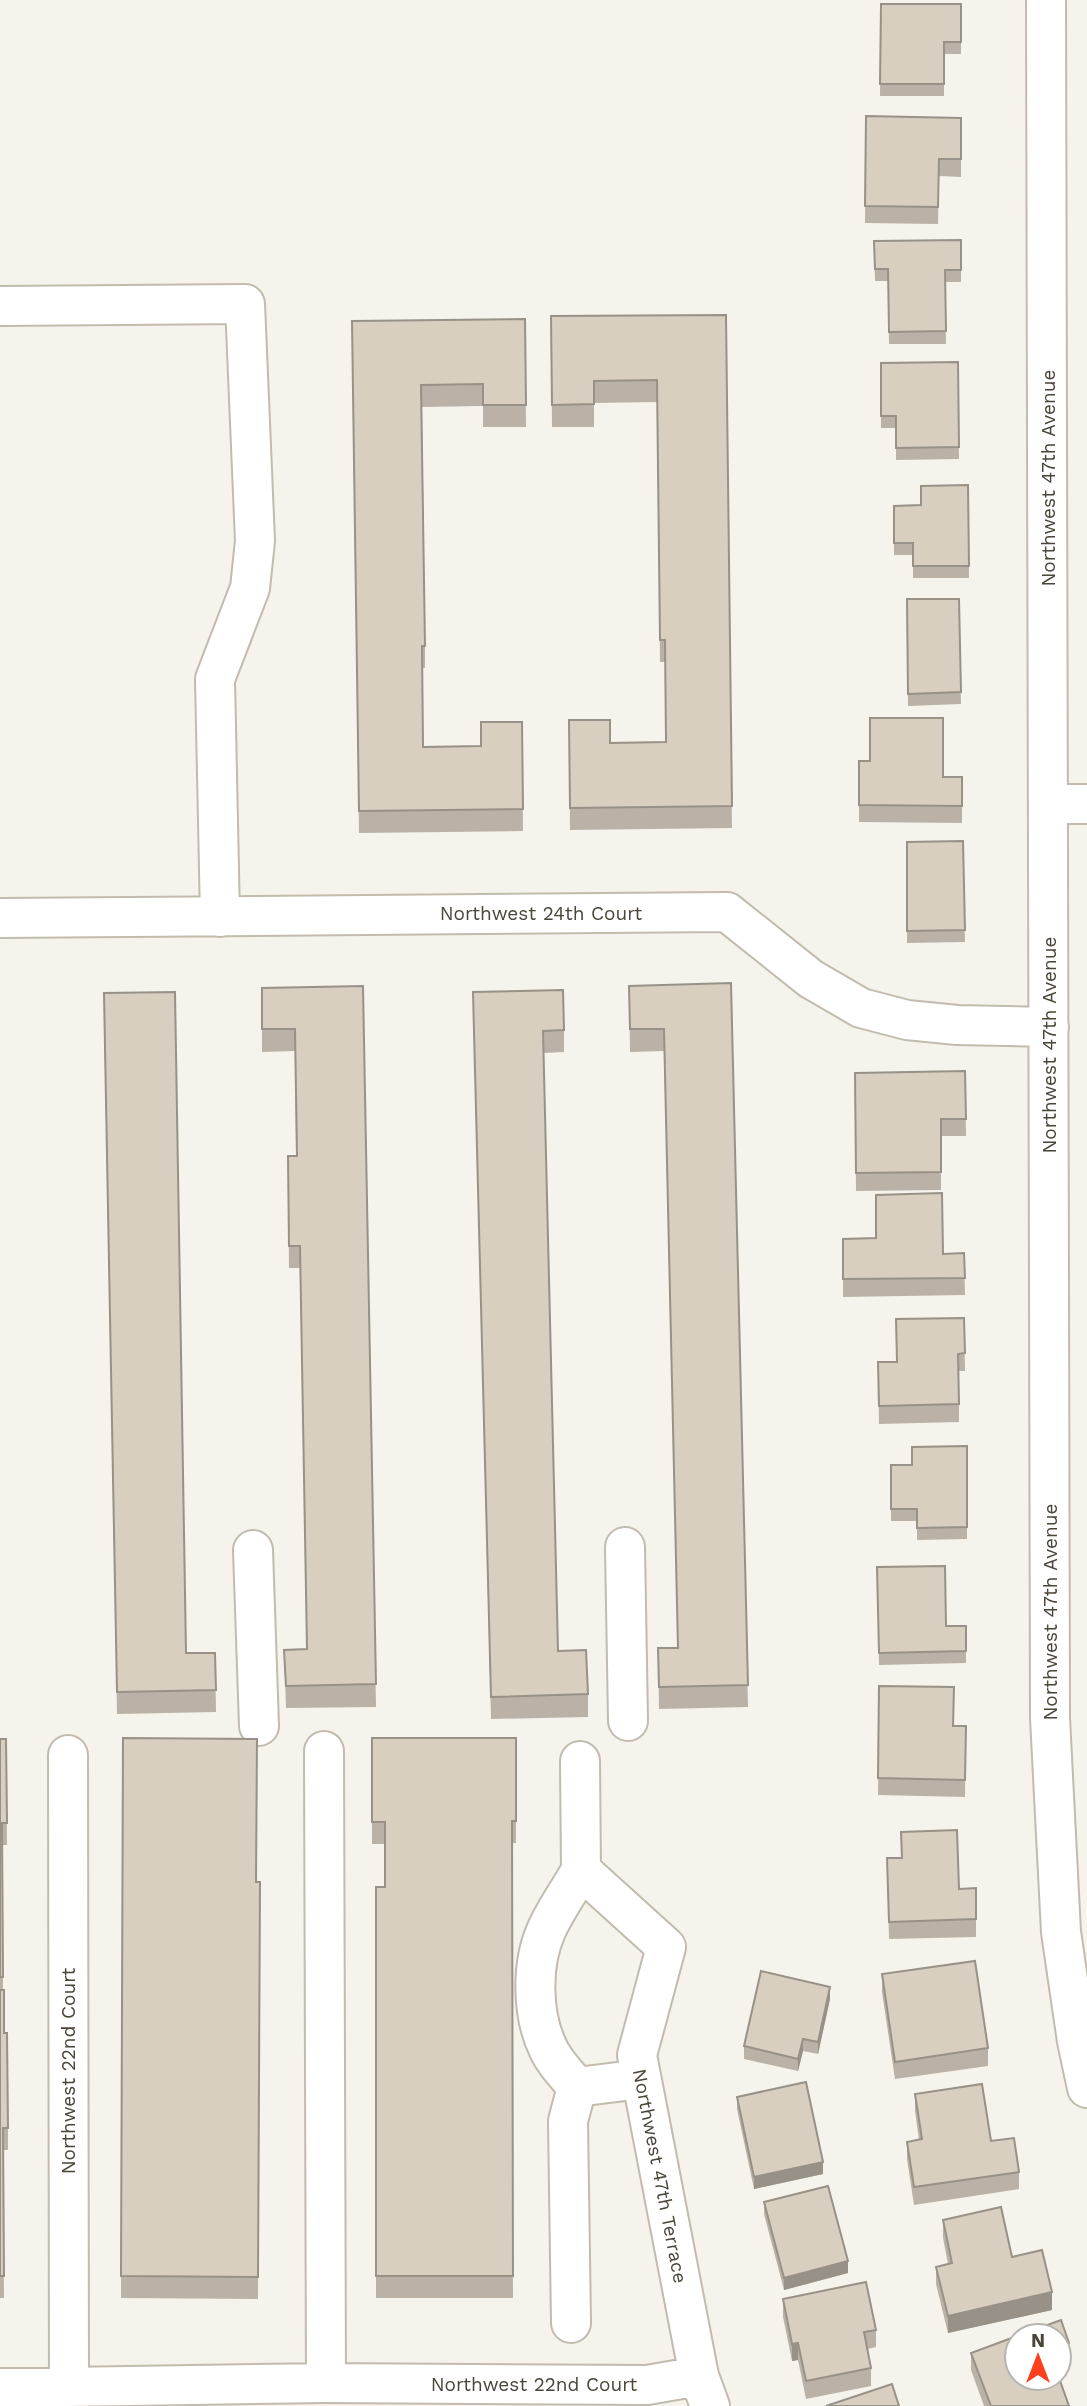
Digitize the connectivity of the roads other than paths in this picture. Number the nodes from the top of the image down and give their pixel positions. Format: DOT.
graph roads {
  1 [pos="1046,0"];
  2 [pos="0,306"];
  3 [pos="1049,804"];
  4 [pos="1087,804"];
  5 [pos="220,917"];
  6 [pos="0,918"];
  7 [pos="1049,1027"];
  8 [pos="625,1547"];
  9 [pos="253,1550"];
  10 [pos="628,1721"];
  11 [pos="258,1726"];
  12 [pos="324,1751"];
  13 [pos="68,1755"];
  14 [pos="580,1761"];
  15 [pos="581,1870"];
  16 [pos="641,2079"];
  17 [pos="577,2087"];
  18 [pos="1087,2088"];
  19 [pos="571,2323"];
  20 [pos="326,2383"];
  21 [pos="0,2388"];
  22 [pos="69,2388"];
  23 [pos="704,2391"];
  24 [pos="595,2395"];
  1 -- 3 [label="street, Northwest 47th Avenue"];
  2 -- 5 [label="street"];
  3 -- 4 [label="street"];
  3 -- 7 [label="street, Northwest 47th Avenue"];
  5 -- 6 [label="street, Northwest 24th Court"];
  5 -- 7 [label="street, Northwest 24th Court"];
  7 -- 18 [label="street, Northwest 47th Avenue"];
  8 -- 10 [label="street"];
  9 -- 11 [label="street"];
  12 -- 20 [label="street"];
  13 -- 22 [label="street, Northwest 22nd Court"];
  14 -- 15 [label="street"];
  15 -- 16 [label="street, Northwest 47th Terrace"];
  15 -- 17 [label="street"];
  16 -- 17 [label="street"];
  16 -- 23 [label="street, Northwest 47th Terrace"];
  17 -- 19 [label="street"];
  20 -- 22 [label="street, Northwest 22nd Court"];
  20 -- 24 [label="street, Northwest 22nd Court"];
  21 -- 22 [label="street, Northwest 22nd Court"];
  23 -- 24 [label="street, Northwest 22nd Court"];
}
